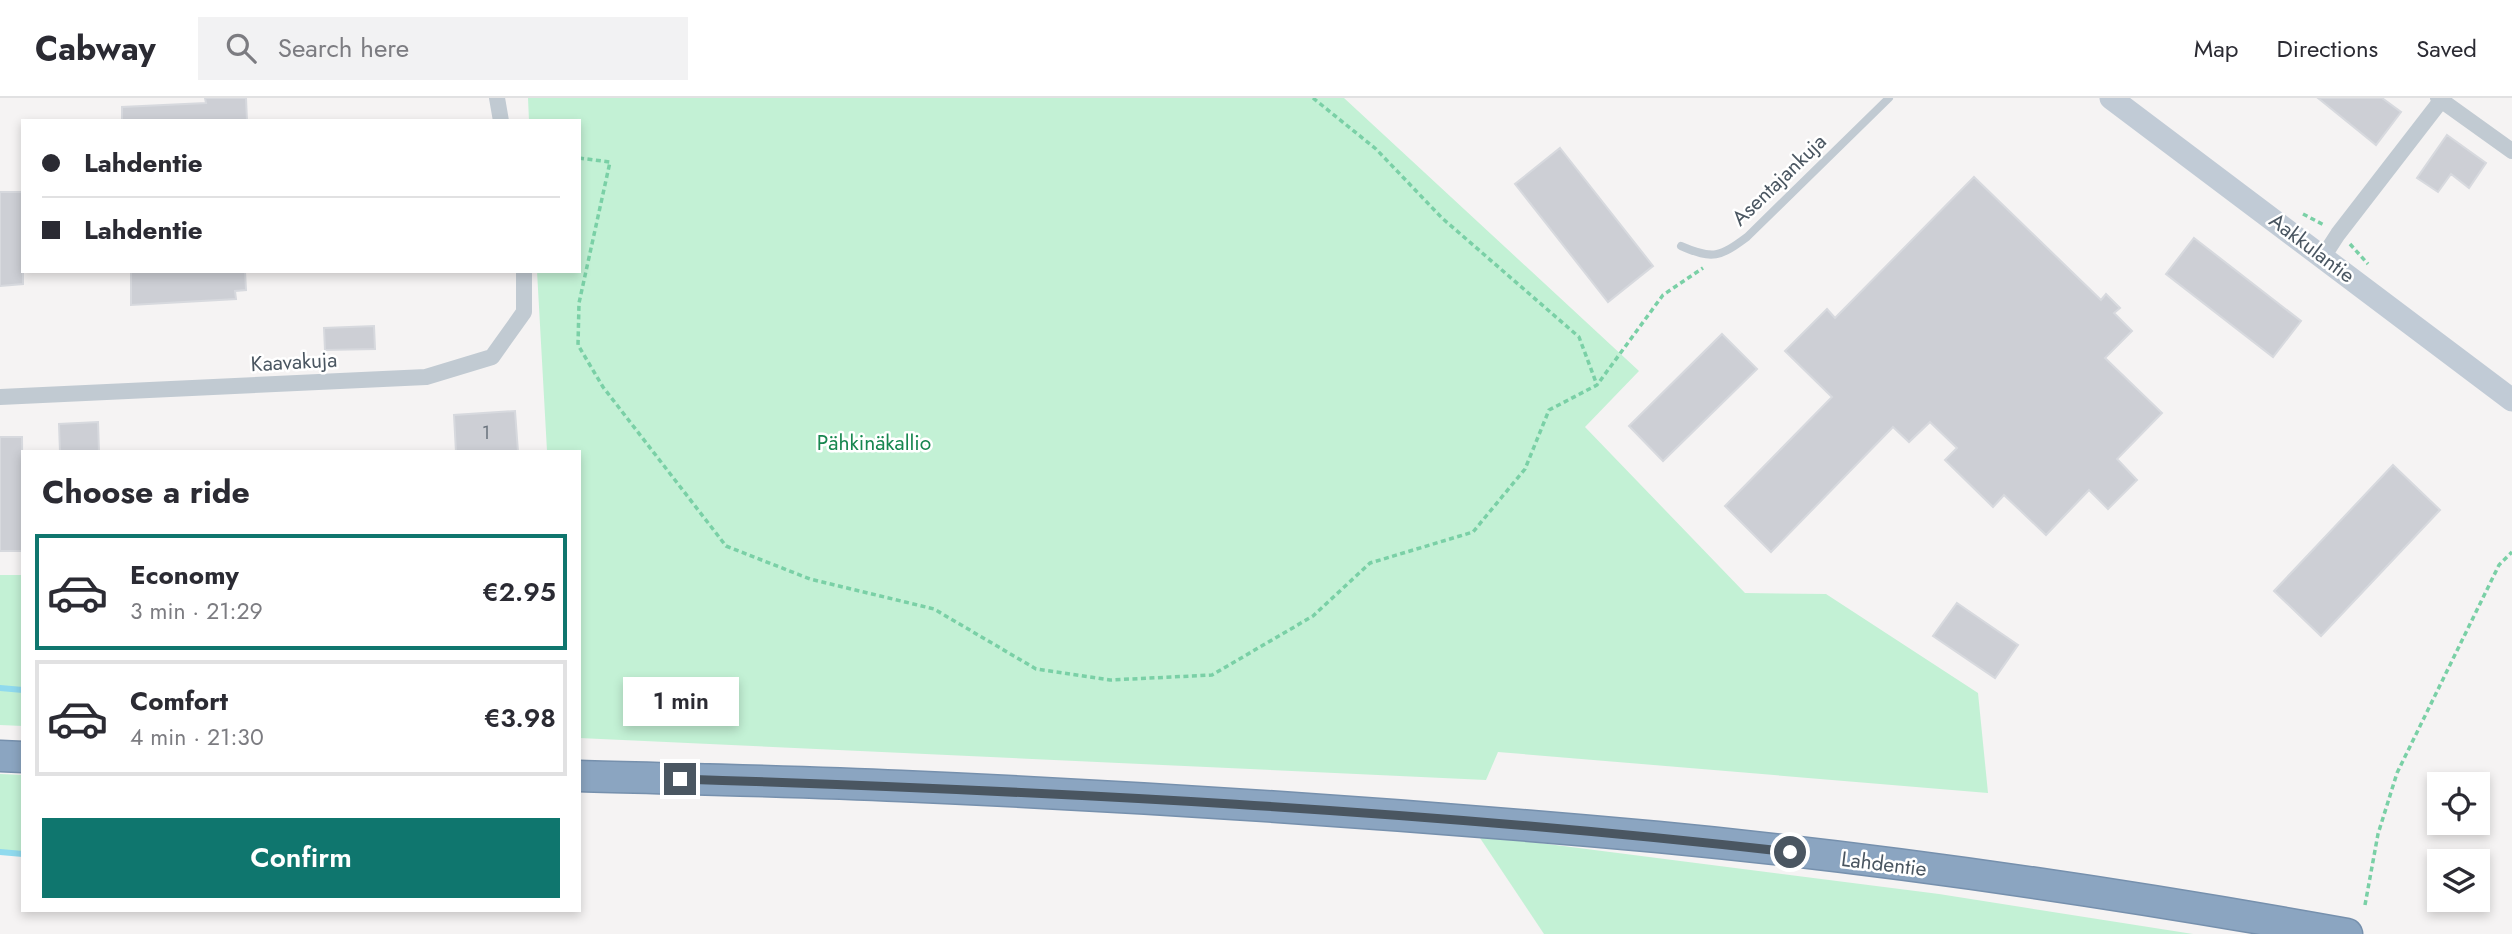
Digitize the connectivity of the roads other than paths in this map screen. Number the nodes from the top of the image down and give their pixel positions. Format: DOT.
graph roads {
  1 [pos="497,98"];
  2 [pos="1889,98"];
  3 [pos="2111,98"];
  4 [pos="2441,99"];
  5 [pos="501,119"];
  6 [pos="2512,151"];
  7 [pos="1681,246"];
  8 [pos="2323,257"];
  9 [pos="524,273"];
  10 [pos="0,397"];
  11 [pos="2512,400"];
  12 [pos="0,756"];
  13 [pos="21,757"];
  14 [pos="581,776"];
  15 [pos="2347,934"];
  1 -- 5 [label="street"];
  2 -- 7 [label="lane, Asentajankuja"];
  3 -- 8 [label="street, Aakkulantie"];
  4 -- 6 [label="street"];
  4 -- 8 [label="street"];
  8 -- 11 [label="street, Aakkulantie"];
  9 -- 10 [label="street, Kaavakuja"];
  12 -- 13 [label="highway"];
  14 -- 15 [label="highway, Lahdentie"];
}
